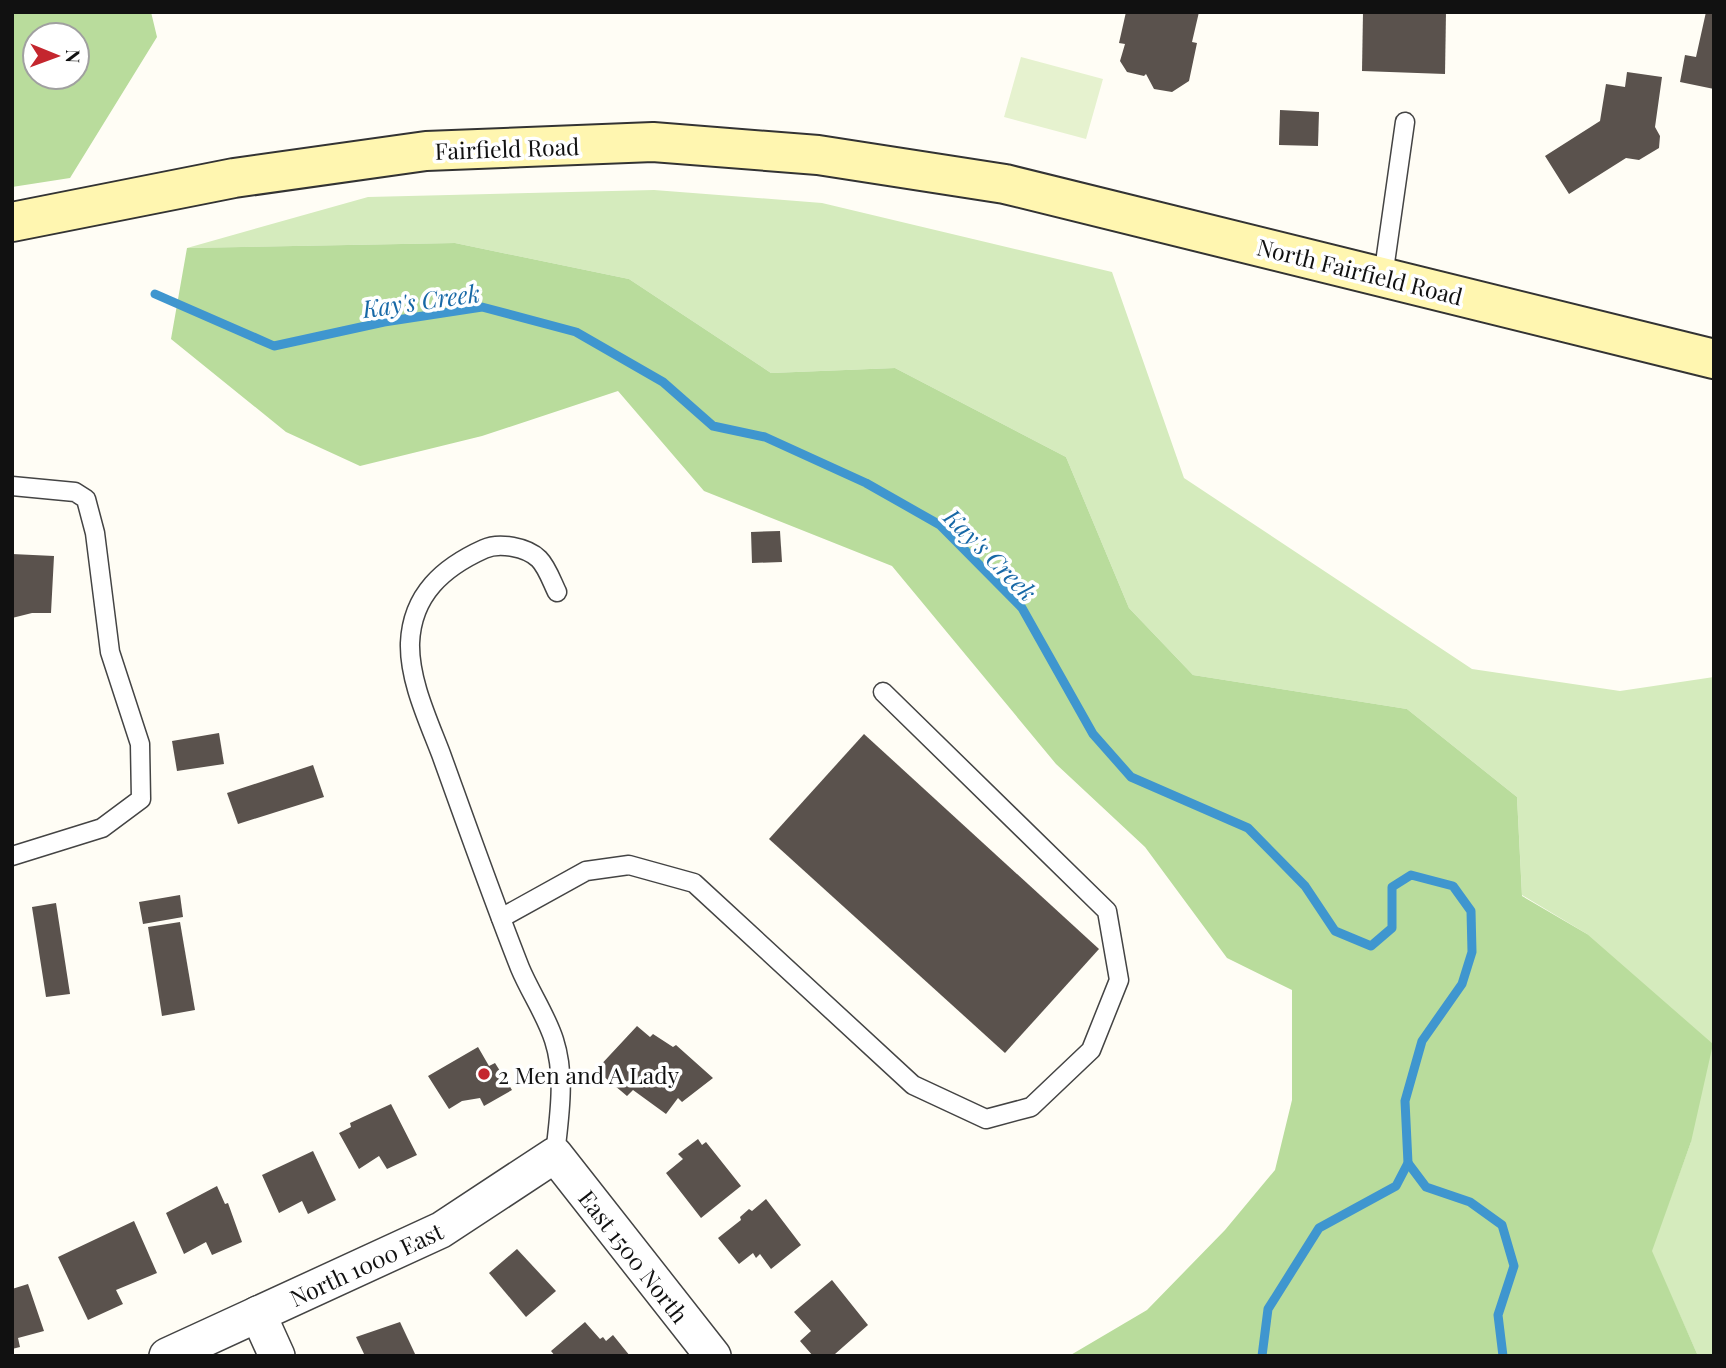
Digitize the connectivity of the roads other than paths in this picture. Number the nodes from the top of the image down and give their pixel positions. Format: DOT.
graph roads {
  1 [pos="1405,122"];
  2 [pos="1005,184"];
  3 [pos="12,222"];
  4 [pos="1383,277"];
  5 [pos="1714,359"];
  6 [pos="12,486"];
  7 [pos="557,592"];
  8 [pos="883,692"];
  9 [pos="12,856"];
  10 [pos="500,918"];
  11 [pos="555,1155"];
  12 [pos="258,1314"];
  13 [pos="167,1356"];
  14 [pos="277,1356"];
  15 [pos="713,1356"];
  1 -- 4 [label="lane"];
  2 -- 3 [label="main road, Fairfield Road"];
  2 -- 4 [label="main road, North Fairfield Road"];
  4 -- 5 [label="main road, North Fairfield Road"];
  6 -- 9 [label="lane"];
  7 -- 10 [label="lane"];
  8 -- 10 [label="lane"];
  10 -- 11 [label="lane"];
  11 -- 12 [label="street, North 1000 East"];
  11 -- 15 [label="street, East 1500 North"];
  12 -- 13 [label="street, North 1000 East"];
  12 -- 14 [label="street"];
}
